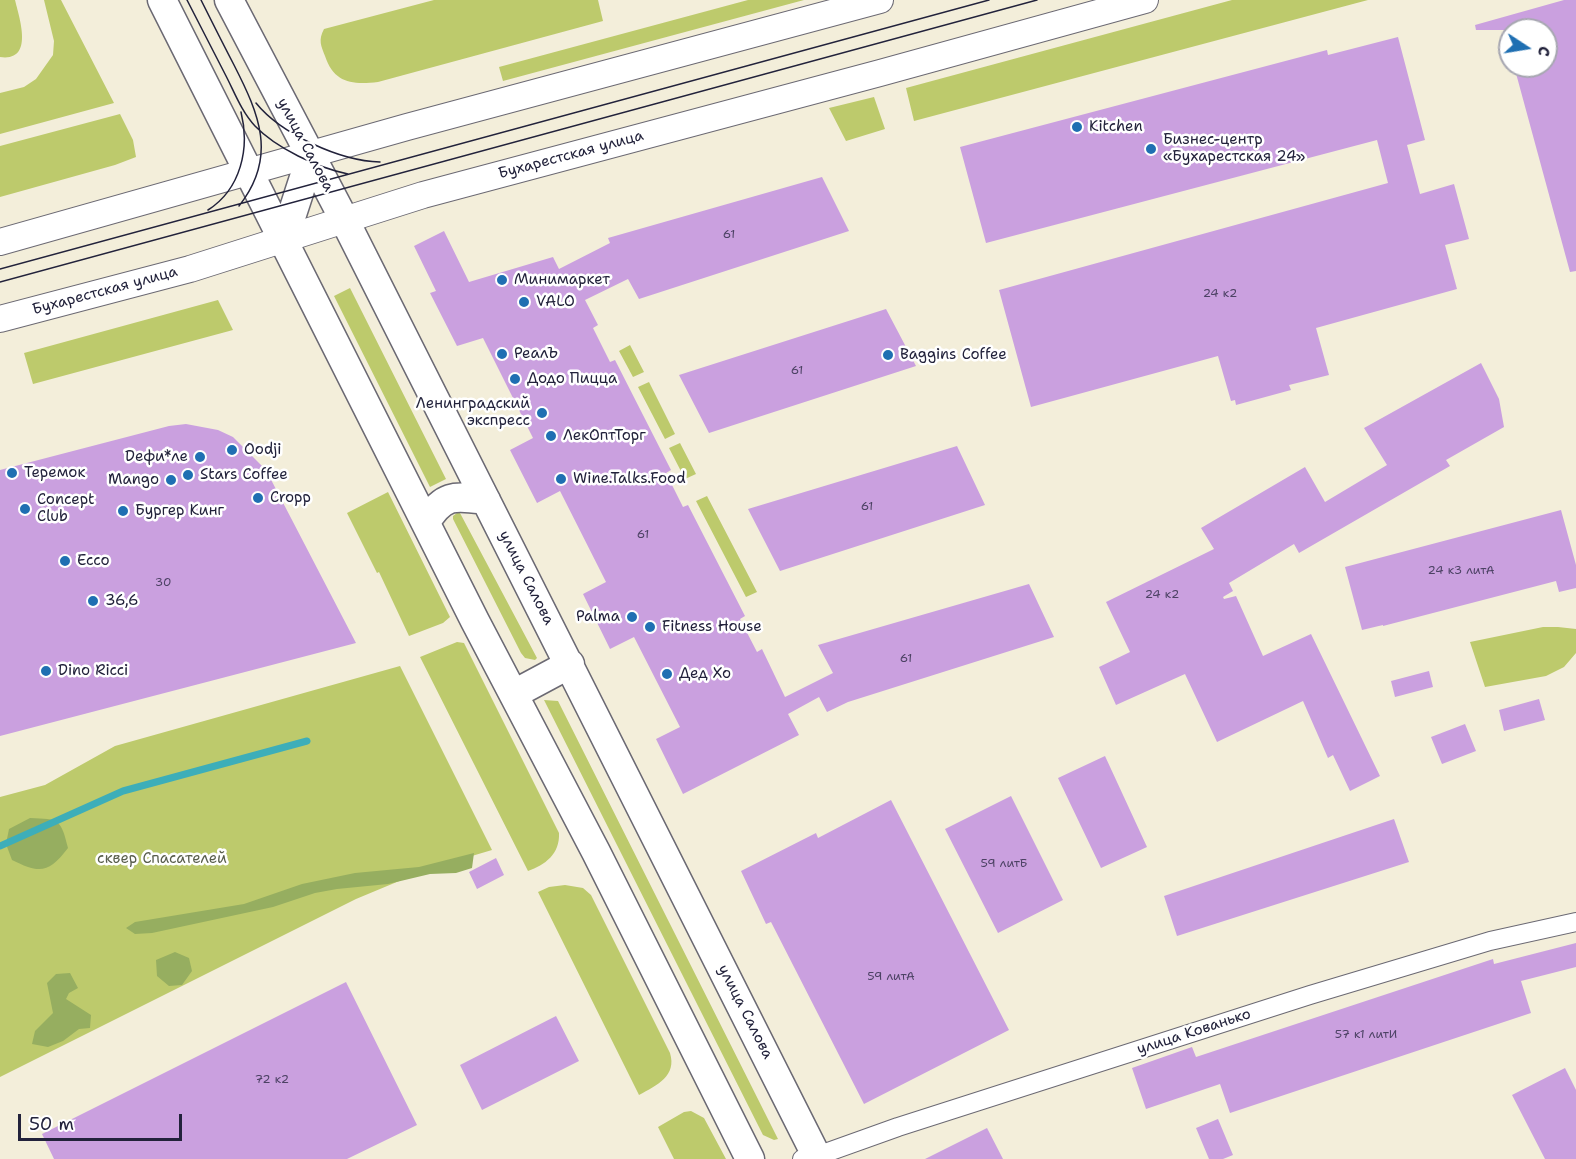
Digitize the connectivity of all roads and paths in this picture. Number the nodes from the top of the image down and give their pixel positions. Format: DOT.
graph roads {
  1 [pos="162,0"];
  2 [pos="229,0"];
  3 [pos="880,0"];
  4 [pos="1145,0"];
  5 [pos="310,156"];
  6 [pos="250,173"];
  7 [pos="345,221"];
  8 [pos="284,239"];
  9 [pos="0,242"];
  10 [pos="0,319"];
  11 [pos="486,500"];
  12 [pos="426,522"];
  13 [pos="570,664"];
  14 [pos="514,694"];
  15 [pos="1576,922"];
  16 [pos="755,1157"];
  17 [pos="812,1158"];
  1 -- 6 [label="main road"];
  2 -- 5 [label="main road, улица Салова"];
  3 -- 5 [label="main road"];
  4 -- 7 [label="main road, Бухарестская улица"];
  5 -- 6 [label="main road"];
  5 -- 7 [label="main road, улица Салова"];
  5 -- 8 [label="main road"];
  6 -- 8 [label="main road"];
  6 -- 9 [label="main road"];
  7 -- 8 [label="main road, Бухарестская улица"];
  7 -- 11 [label="main road, улица Салова"];
  8 -- 10 [label="main road, Бухарестская улица"];
  8 -- 12 [label="main road"];
  11 -- 12 [label="main road"];
  11 -- 13 [label="main road, улица Салова"];
  12 -- 14 [label="main road"];
  13 -- 14 [label="main road"];
  13 -- 17 [label="main road, улица Салова"];
  14 -- 16 [label="main road"];
  15 -- 17 [label="street, улица Кованько"];
}
